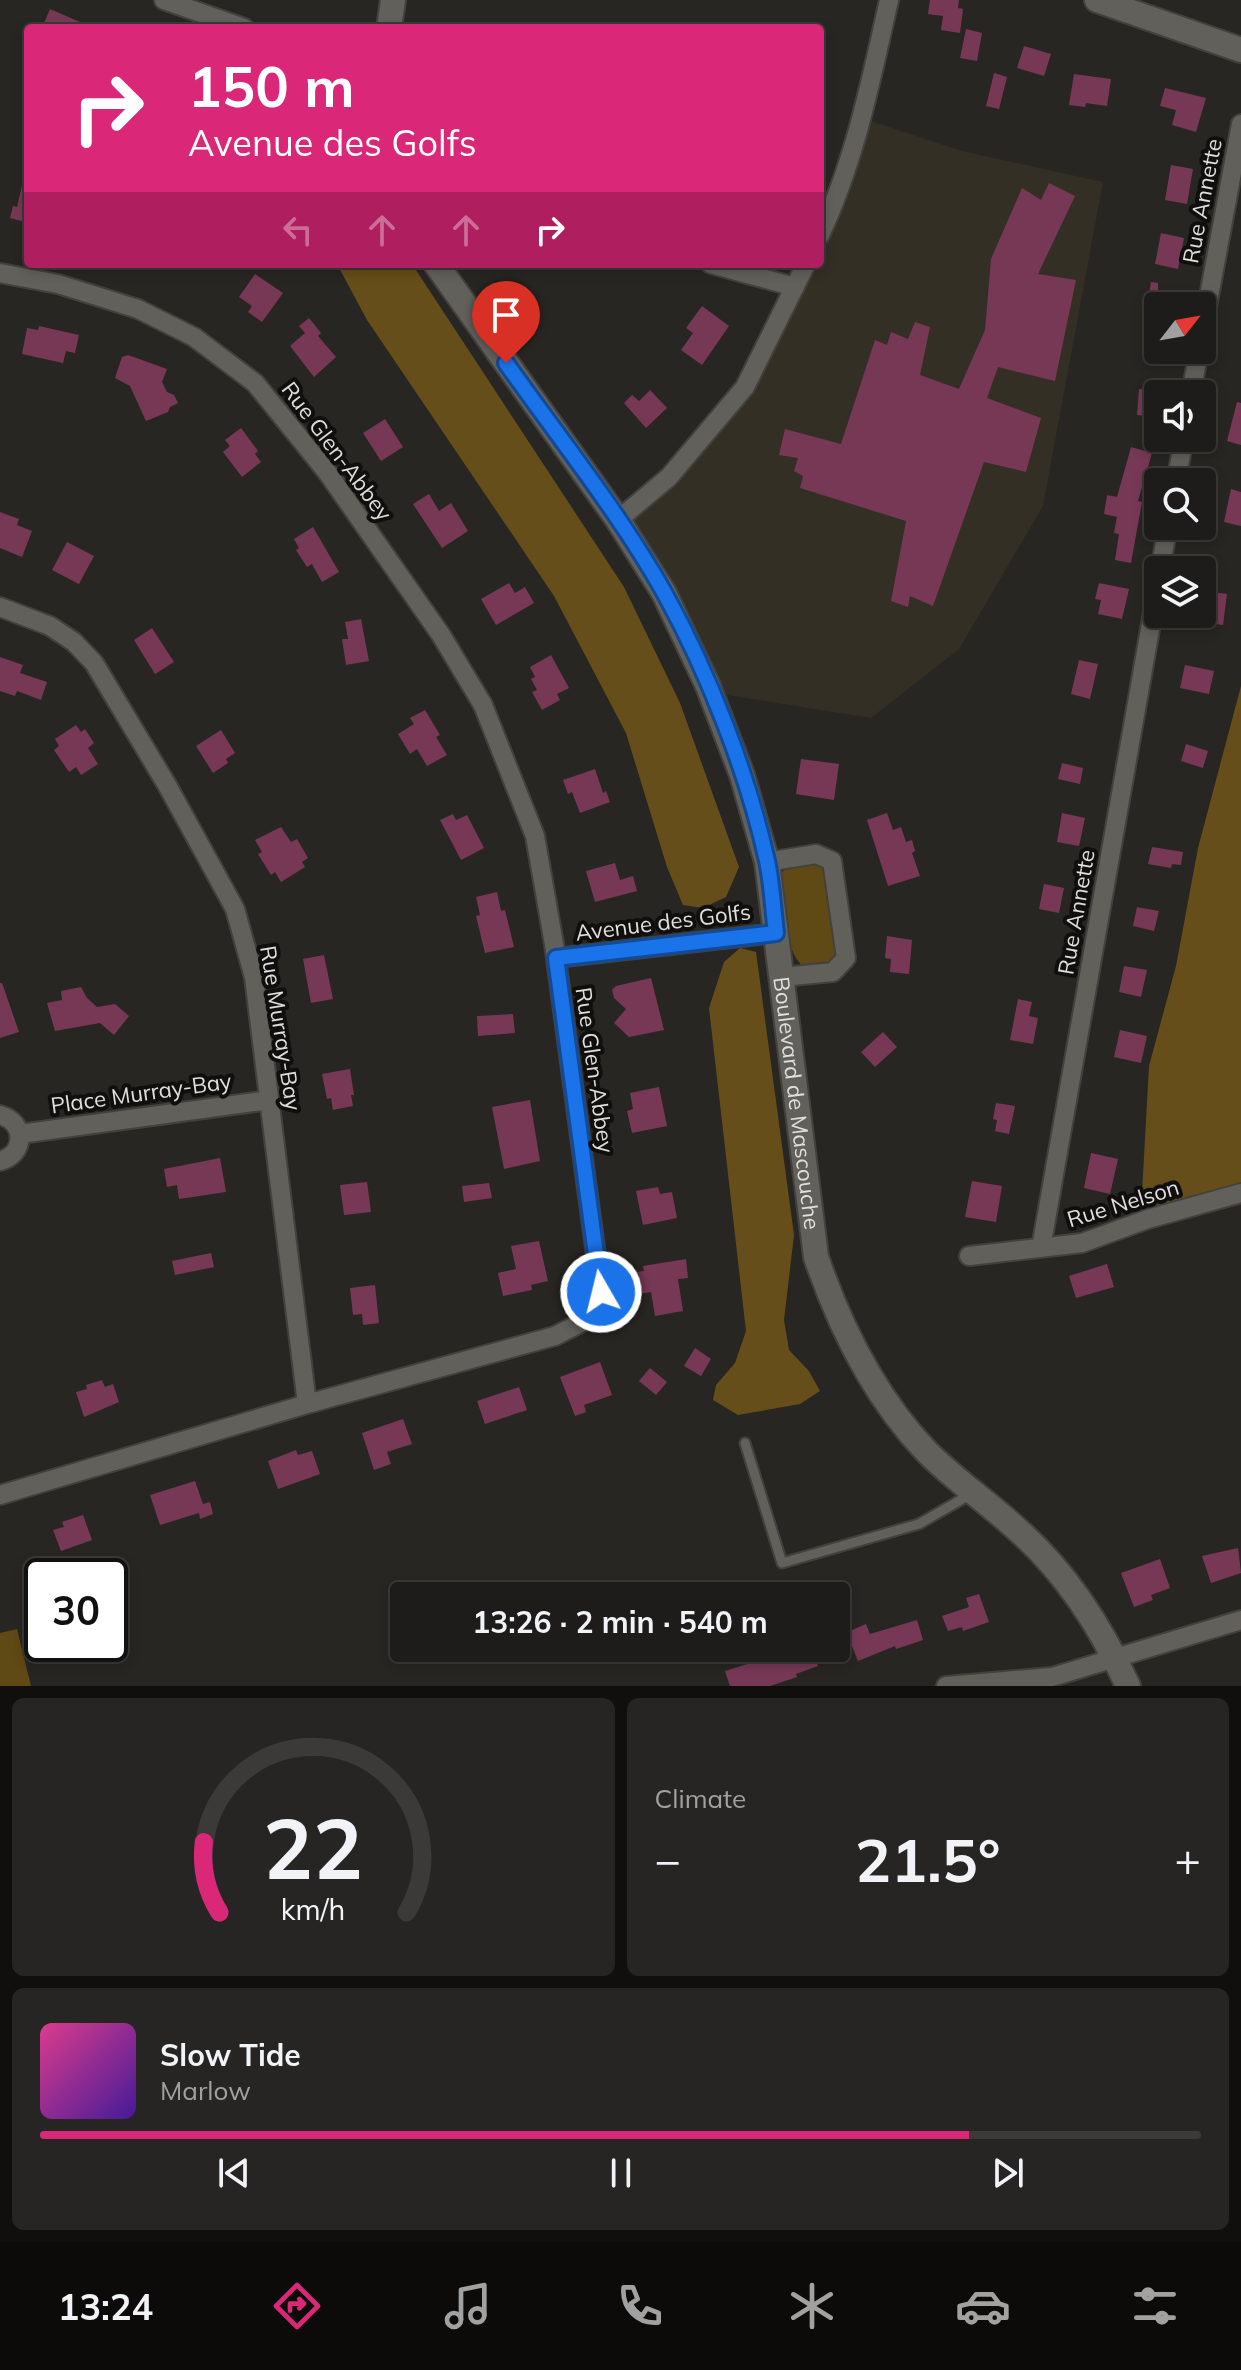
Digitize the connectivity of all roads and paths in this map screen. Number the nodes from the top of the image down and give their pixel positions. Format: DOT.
graph roads {
  1 [pos="164,0"];
  2 [pos="393,0"];
  3 [pos="889,0"];
  4 [pos="1097,0"];
  5 [pos="233,24"];
  6 [pos="390,24"];
  7 [pos="1241,50"];
  8 [pos="1241,124"];
  9 [pos="824,227"];
  10 [pos="439,268"];
  11 [pos="726,268"];
  12 [pos="804,268"];
  13 [pos="0,273"];
  14 [pos="795,287"];
  15 [pos="1210,292"];
  16 [pos="618,520"];
  17 [pos="0,607"];
  18 [pos="1150,628"];
  19 [pos="767,862"];
  20 [pos="776,933"];
  21 [pos="556,958"];
  22 [pos="782,977"];
  23 [pos="269,1100"];
  24 [pos="0,1115"];
  25 [pos="20,1134"];
  26 [pos="0,1161"];
  27 [pos="1241,1193"];
  28 [pos="1041,1248"];
  29 [pos="969,1256"];
  30 [pos="307,1404"];
  31 [pos="745,1443"];
  32 [pos="974,1492"];
  33 [pos="0,1495"];
  34 [pos="1241,1620"];
  35 [pos="1116,1659"];
  36 [pos="946,1686"];
  37 [pos="1128,1686"];
  1 -- 5 [label="street"];
  2 -- 6 [label="street"];
  3 -- 9 [label="street"];
  4 -- 7 [label="street"];
  8 -- 15 [label="street, Rue Annette"];
  10 -- 16 [label="street, Boulevard de Mascouche"];
  11 -- 14 [label="street"];
  12 -- 14 [label="street"];
  13 -- 21 [label="street, Rue Glen-Abbey"];
  14 -- 16 [label="street"];
  16 -- 19 [label="street, Boulevard de Mascouche"];
  17 -- 23 [label="street, Rue Murray-Bay"];
  18 -- 28 [label="street, Rue Annette"];
  19 -- 20 [label="street, Boulevard de Mascouche"];
  19 -- 22 [label="street"];
  20 -- 21 [label="street, Avenue des Golfs"];
  20 -- 22 [label="street, Boulevard de Mascouche"];
  21 -- 30 [label="street, Rue Glen-Abbey"];
  22 -- 32 [label="street, Boulevard de Mascouche"];
  23 -- 25 [label="street, Place Murray-Bay"];
  23 -- 30 [label="street, Rue Murray-Bay"];
  24 -- 25 [label="street"];
  25 -- 26 [label="street"];
  27 -- 28 [label="street, Rue Nelson"];
  28 -- 29 [label="street, Rue Nelson"];
  30 -- 33 [label="street, Rue Glen-Abbey"];
  31 -- 32 [label="lane"];
  32 -- 35 [label="street, Boulevard de Mascouche"];
  34 -- 35 [label="street"];
  35 -- 36 [label="street"];
  35 -- 37 [label="street, Boulevard de Mascouche"];
}
